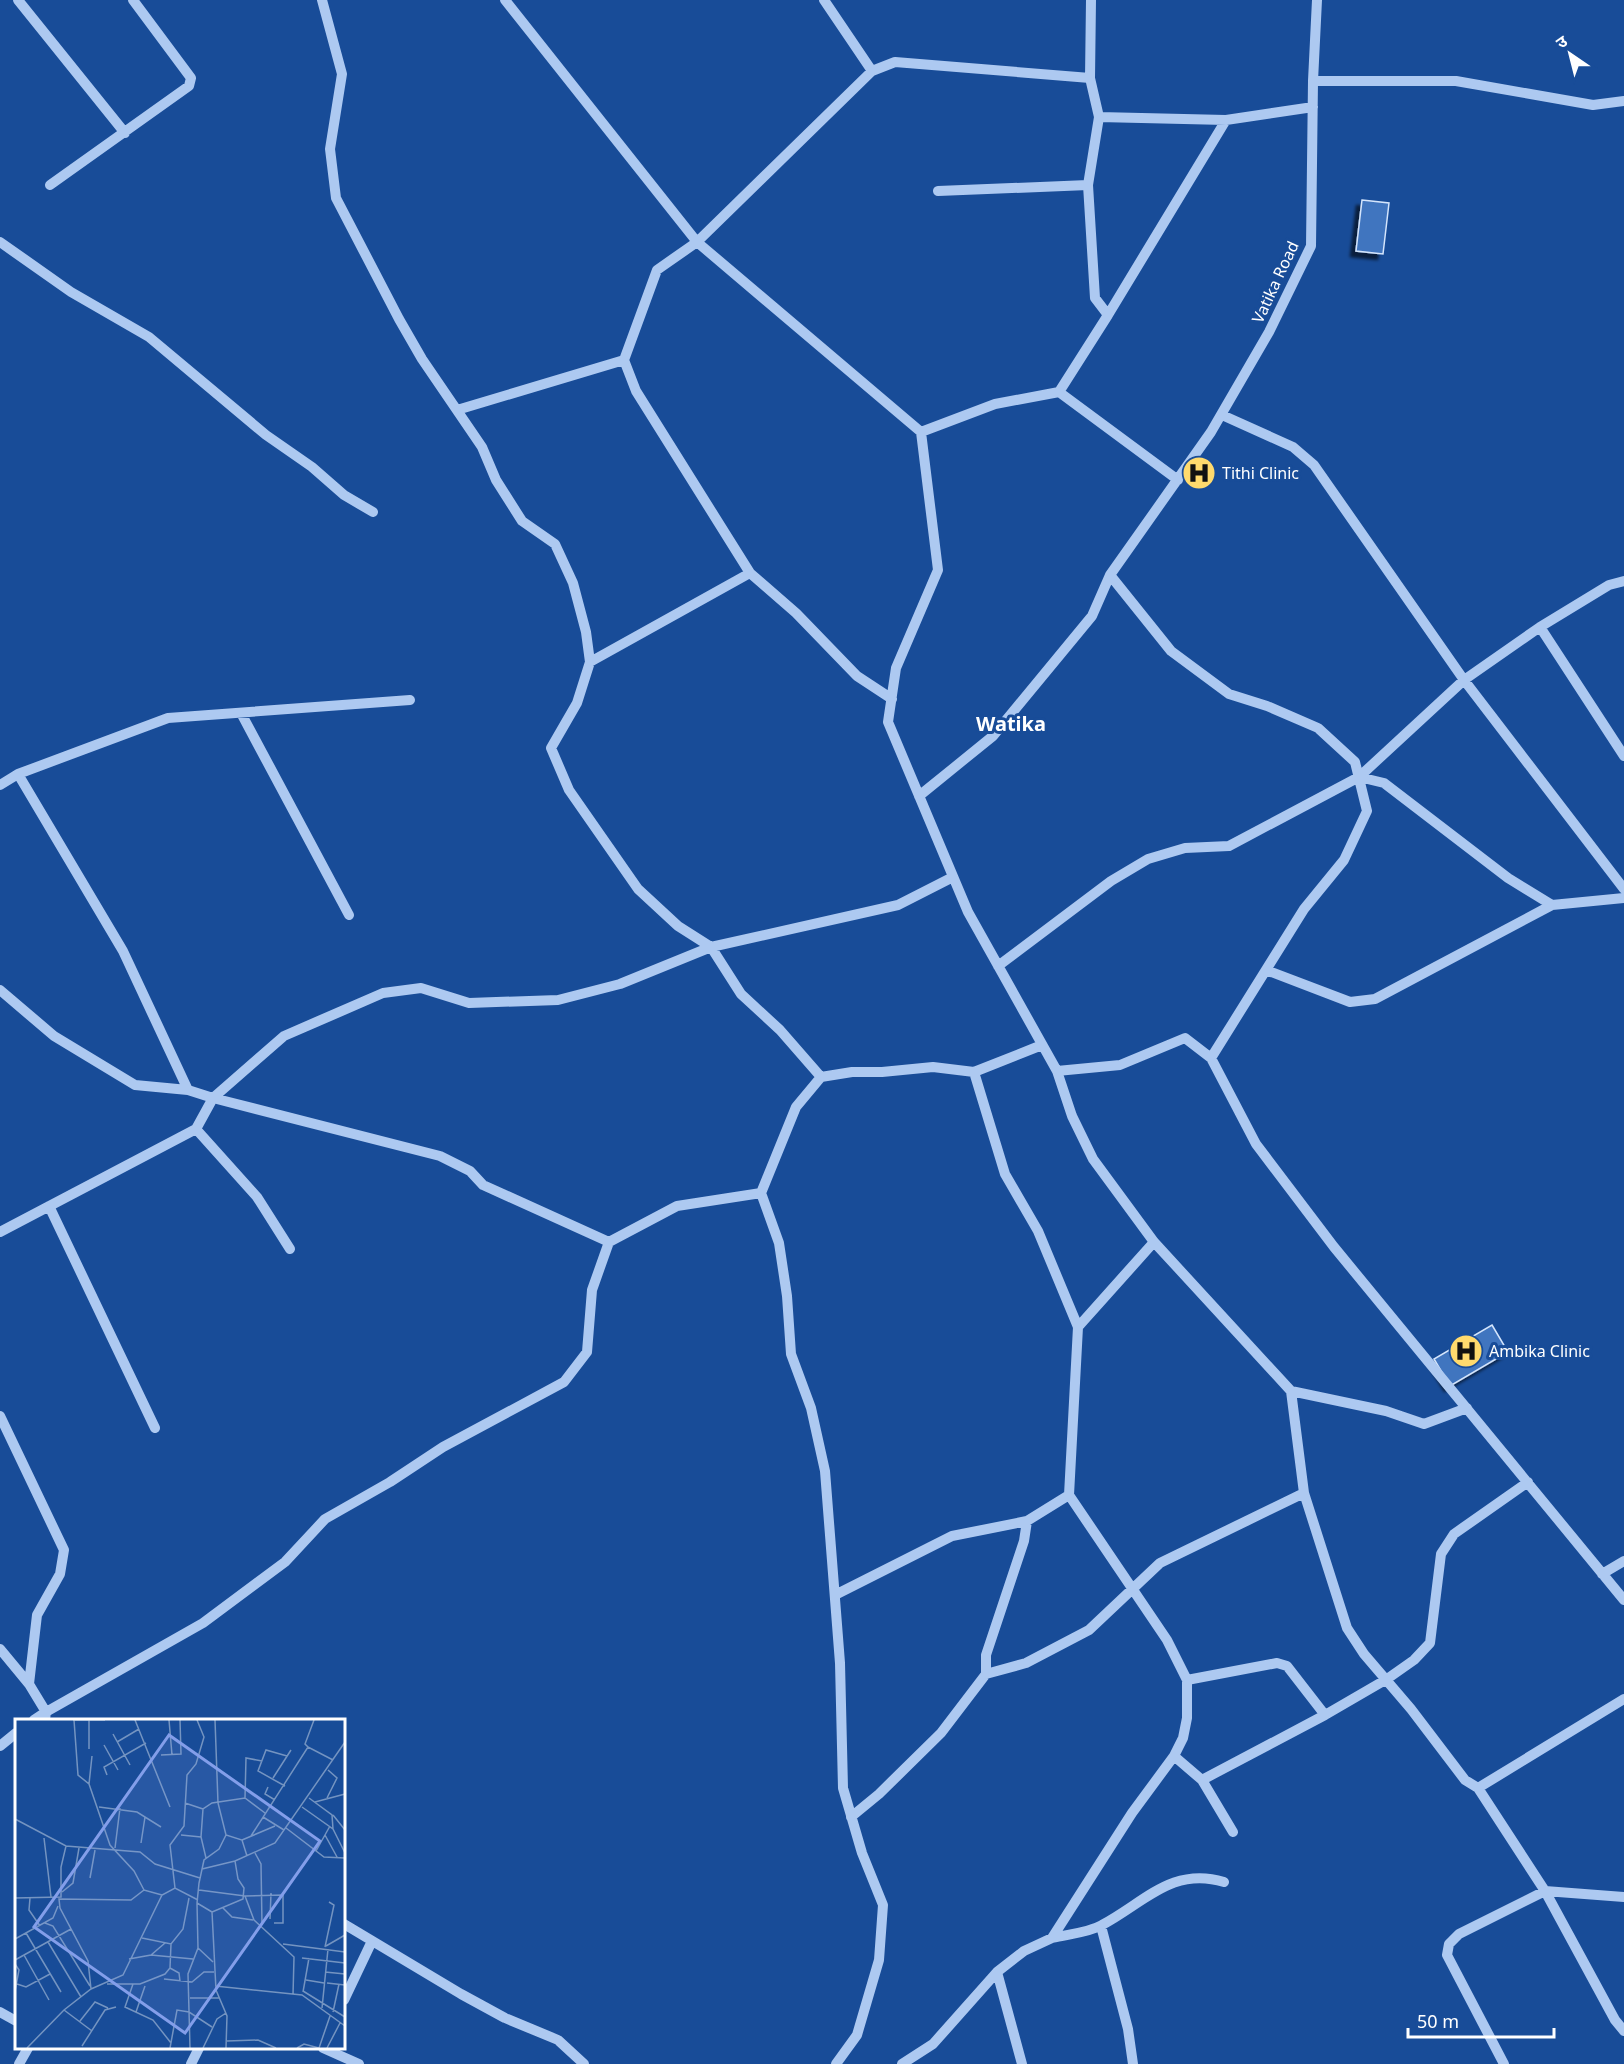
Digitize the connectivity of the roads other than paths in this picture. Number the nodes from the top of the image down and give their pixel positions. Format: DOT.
graph roads {
  1 [pos="18,0"];
  2 [pos="133,0"];
  3 [pos="322,0"];
  4 [pos="505,0"];
  5 [pos="824,0"];
  6 [pos="1091,0"];
  7 [pos="1317,0"];
  8 [pos="872,71"];
  9 [pos="1090,78"];
  10 [pos="1313,81"];
  11 [pos="1624,101"];
  12 [pos="1313,106"];
  13 [pos="1099,117"];
  14 [pos="1226,120"];
  15 [pos="125,133"];
  16 [pos="50,185"];
  17 [pos="1088,185"];
  18 [pos="938,191"];
  19 [pos="0,242"];
  20 [pos="697,242"];
  21 [pos="1108,315"];
  22 [pos="624,360"];
  23 [pos="1059,392"];
  24 [pos="457,410"];
  25 [pos="1222,415"];
  26 [pos="921,432"];
  27 [pos="1178,480"];
  28 [pos="374,512"];
  29 [pos="750,573"];
  30 [pos="1110,575"];
  31 [pos="1624,581"];
  32 [pos="1540,627"];
  33 [pos="590,662"];
  34 [pos="1464,680"];
  35 [pos="892,699"];
  36 [pos="410,700"];
  37 [pos="241,713"];
  38 [pos="1624,756"];
  39 [pos="18,774"];
  40 [pos="1359,777"];
  41 [pos="0,785"];
  42 [pos="919,796"];
  43 [pos="954,877"];
  44 [pos="1624,890"];
  45 [pos="1624,898"];
  46 [pos="1552,905"];
  47 [pos="349,915"];
  48 [pos="711,947"];
  49 [pos="998,966"];
  50 [pos="1266,970"];
  51 [pos="0,990"];
  52 [pos="1042,1045"];
  53 [pos="1211,1058"];
  54 [pos="1057,1071"];
  55 [pos="974,1072"];
  56 [pos="820,1077"];
  57 [pos="188,1090"];
  58 [pos="213,1098"];
  59 [pos="196,1129"];
  60 [pos="761,1193"];
  61 [pos="49,1206"];
  62 [pos="0,1232"];
  63 [pos="609,1242"];
  64 [pos="1155,1242"];
  65 [pos="290,1249"];
  66 [pos="1078,1327"];
  67 [pos="1291,1391"];
  68 [pos="1467,1408"];
  69 [pos="0,1416"];
  70 [pos="155,1428"];
  71 [pos="1528,1482"];
  72 [pos="1304,1493"];
  73 [pos="1070,1495"];
  74 [pos="1027,1521"];
  75 [pos="1624,1561"];
  76 [pos="1602,1574"];
  77 [pos="1132,1588"];
  78 [pos="835,1595"];
  79 [pos="1624,1600"];
  80 [pos="0,1649"];
  81 [pos="986,1674"];
  82 [pos="1388,1679"];
  83 [pos="1187,1680"];
  84 [pos="29,1684"];
  85 [pos="1624,1699"];
  86 [pos="1325,1715"];
  87 [pos="45,1716"];
  88 [pos="15,1734"];
  89 [pos="0,1746"];
  90 [pos="1174,1756"];
  91 [pos="1202,1780"];
  92 [pos="1478,1788"];
  93 [pos="851,1817"];
  94 [pos="1233,1832"];
  95 [pos="1224,1882"];
  96 [pos="1545,1892"];
  97 [pos="1624,1897"];
  98 [pos="345,1925"];
  99 [pos="1101,1926"];
  100 [pos="1052,1938"];
  101 [pos="372,1941"];
  102 [pos="997,1972"];
  103 [pos="345,1998"];
  104 [pos="0,2012"];
  105 [pos="15,2020"];
  106 [pos="1624,2031"];
  107 [pos="27,2049"];
  108 [pos="198,2049"];
  109 [pos="325,2049"];
  110 [pos="19,2064"];
  111 [pos="191,2064"];
  112 [pos="359,2064"];
  113 [pos="584,2064"];
  114 [pos="836,2064"];
  115 [pos="902,2064"];
  116 [pos="1022,2064"];
  117 [pos="1133,2064"];
  118 [pos="1504,2064"];
  1 -- 15 [label="street"];
  2 -- 15 [label="street"];
  3 -- 24 [label="street"];
  4 -- 20 [label="street"];
  5 -- 8 [label="street"];
  6 -- 9 [label="street"];
  7 -- 10 [label="street, Vatika Road"];
  8 -- 9 [label="street"];
  8 -- 20 [label="street"];
  9 -- 13 [label="street"];
  10 -- 11 [label="street"];
  10 -- 12 [label="street, Vatika Road"];
  12 -- 14 [label="street"];
  12 -- 25 [label="street, Vatika Road"];
  13 -- 14 [label="street"];
  13 -- 17 [label="street"];
  14 -- 21 [label="street"];
  15 -- 16 [label="street"];
  17 -- 18 [label="street"];
  17 -- 21 [label="street"];
  19 -- 28 [label="street"];
  20 -- 22 [label="street"];
  20 -- 26 [label="street"];
  21 -- 23 [label="street"];
  22 -- 24 [label="street"];
  22 -- 29 [label="street"];
  23 -- 26 [label="street"];
  23 -- 27 [label="street"];
  24 -- 33 [label="street"];
  25 -- 27 [label="street, Vatika Road"];
  25 -- 34 [label="street"];
  26 -- 35 [label="street"];
  27 -- 30 [label="street, Vatika Road"];
  29 -- 33 [label="street"];
  29 -- 35 [label="street"];
  30 -- 40 [label="street"];
  30 -- 42 [label="street, Vatika Road"];
  31 -- 32 [label="street"];
  32 -- 34 [label="street"];
  32 -- 38 [label="street"];
  33 -- 48 [label="street"];
  34 -- 40 [label="street"];
  34 -- 44 [label="street"];
  35 -- 42 [label="street"];
  36 -- 37 [label="street"];
  37 -- 39 [label="street"];
  37 -- 47 [label="street"];
  39 -- 41 [label="street"];
  39 -- 57 [label="street"];
  40 -- 46 [label="street"];
  40 -- 49 [label="street"];
  40 -- 50 [label="street"];
  42 -- 43 [label="street"];
  43 -- 48 [label="street"];
  43 -- 49 [label="street"];
  45 -- 46 [label="street"];
  46 -- 50 [label="street"];
  48 -- 56 [label="street"];
  48 -- 58 [label="street"];
  49 -- 52 [label="street"];
  50 -- 53 [label="street"];
  51 -- 57 [label="street"];
  52 -- 54 [label="street"];
  52 -- 55 [label="street"];
  53 -- 54 [label="street"];
  53 -- 68 [label="street"];
  54 -- 64 [label="street"];
  55 -- 56 [label="street"];
  55 -- 66 [label="street"];
  56 -- 60 [label="street"];
  57 -- 58 [label="street"];
  58 -- 59 [label="street"];
  58 -- 63 [label="street"];
  59 -- 61 [label="street"];
  59 -- 65 [label="street"];
  60 -- 63 [label="street"];
  60 -- 78 [label="street"];
  61 -- 62 [label="street"];
  61 -- 70 [label="street"];
  63 -- 87 [label="street"];
  64 -- 66 [label="street"];
  64 -- 67 [label="street"];
  66 -- 73 [label="street"];
  67 -- 68 [label="street"];
  67 -- 72 [label="street"];
  68 -- 71 [label="street"];
  69 -- 84 [label="street"];
  71 -- 76 [label="street"];
  71 -- 82 [label="street"];
  72 -- 77 [label="street"];
  72 -- 82 [label="street"];
  73 -- 74 [label="street"];
  73 -- 77 [label="street"];
  74 -- 78 [label="street"];
  74 -- 81 [label="street"];
  75 -- 76 [label="street"];
  76 -- 79 [label="street"];
  77 -- 81 [label="street"];
  77 -- 83 [label="street"];
  78 -- 93 [label="street"];
  80 -- 84 [label="street"];
  81 -- 93 [label="street"];
  82 -- 86 [label="street"];
  82 -- 92 [label="street"];
  83 -- 86 [label="street"];
  83 -- 90 [label="street"];
  84 -- 87 [label="street"];
  85 -- 92 [label="street"];
  86 -- 91 [label="street"];
  88 -- 89 [label="street"];
  90 -- 91 [label="street"];
  90 -- 100 [label="street"];
  91 -- 94 [label="street"];
  92 -- 96 [label="street"];
  93 -- 114 [label="street"];
  95 -- 99 [label="street"];
  96 -- 97 [label="street"];
  96 -- 106 [label="street"];
  96 -- 118 [label="street"];
  98 -- 101 [label="street"];
  99 -- 100 [label="street"];
  99 -- 117 [label="street"];
  100 -- 102 [label="street"];
  101 -- 103 [label="street"];
  101 -- 113 [label="street"];
  102 -- 115 [label="street"];
  102 -- 116 [label="street"];
  104 -- 105 [label="street"];
  107 -- 110 [label="street"];
  108 -- 111 [label="street"];
  109 -- 112 [label="street"];
}
